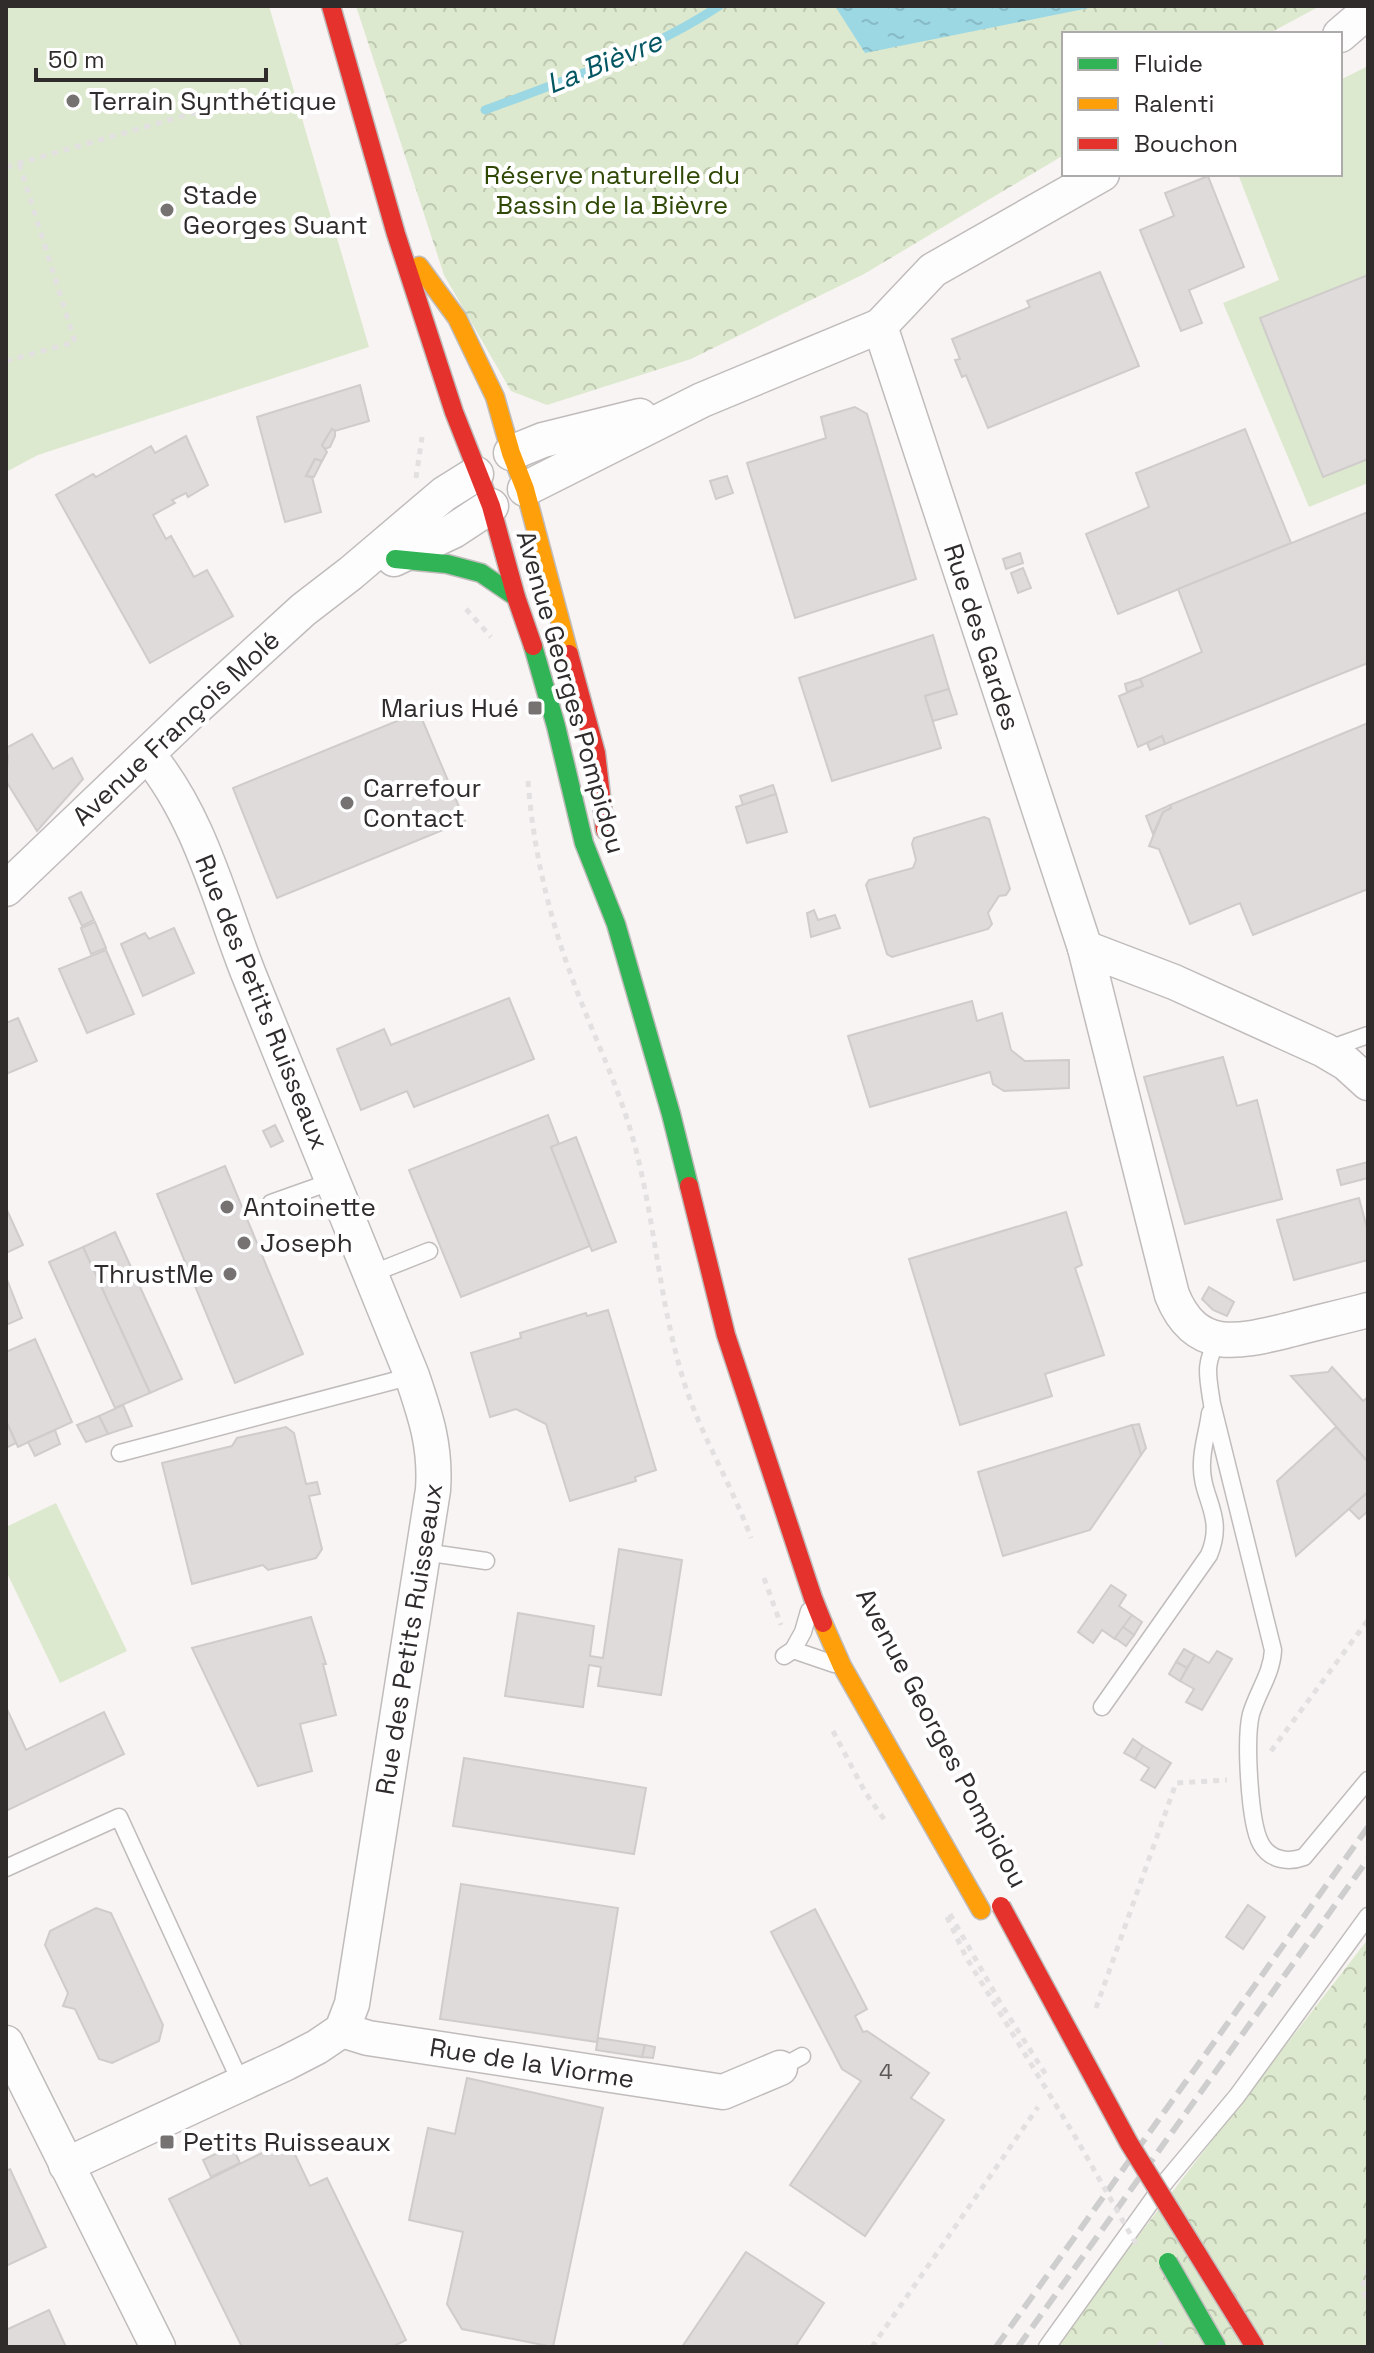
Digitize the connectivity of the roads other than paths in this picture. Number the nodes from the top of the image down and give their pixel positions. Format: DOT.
graph roads {
  1 [pos="331,6"];
  2 [pos="1368,11"];
  3 [pos="1342,33"];
  4 [pos="1098,176"];
  5 [pos="396,234"];
  6 [pos="880,326"];
  7 [pos="702,400"];
  8 [pos="511,453"];
  9 [pos="476,474"];
  10 [pos="508,497"];
  11 [pos="395,559"];
  12 [pos="351,573"];
  13 [pos="516,597"];
  14 [pos="148,755"];
  15 [pos="6,889"];
  16 [pos="616,924"];
  17 [pos="1085,948"];
  18 [pos="1368,1035"];
  19 [pos="1324,1050"];
  20 [pos="1368,1083"];
  21 [pos="671,1114"];
  22 [pos="333,1181"];
  23 [pos="271,1203"];
  24 [pos="429,1251"];
  25 [pos="371,1274"];
  26 [pos="732,1283"];
  27 [pos="1368,1310"];
  28 [pos="1219,1339"];
  29 [pos="412,1376"];
  30 [pos="1212,1404"];
  31 [pos="120,1453"];
  32 [pos="424,1552"];
  33 [pos="486,1561"];
  34 [pos="813,1598"];
  35 [pos="842,1666"];
  36 [pos="1102,1707"];
  37 [pos="1368,1780"];
  38 [pos="6,1868"];
  39 [pos="997,1899"];
  40 [pos="1368,1916"];
  41 [pos="985,1917"];
  42 [pos="342,2030"];
  43 [pos="6,2043"];
  44 [pos="791,2062"];
  45 [pos="241,2083"];
  46 [pos="66,2165"];
  47 [pos="1133,2200"];
  48 [pos="158,2347"];
  49 [pos="1047,2347"];
  50 [pos="1217,2347"];
  51 [pos="1255,2347"];
  1 -- 5 [label="main road, Avenue Georges Pompidou"];
  2 -- 3 [label="street"];
  4 -- 6 [label="street"];
  5 -- 8 [label="main road"];
  5 -- 9 [label="main road, Avenue Georges Pompidou"];
  6 -- 7 [label="street"];
  6 -- 17 [label="street, Rue des Gardes"];
  7 -- 8 [label="street"];
  7 -- 10 [label="street, Avenue François Molé"];
  8 -- 9 [label="main road"];
  8 -- 10 [label="main road"];
  9 -- 10 [label="main road, Avenue Georges Pompidou"];
  9 -- 12 [label="street, Avenue François Molé"];
  10 -- 11 [label="street, Avenue François Molé"];
  10 -- 13 [label="main road, Avenue Georges Pompidou"];
  10 -- 16 [label="main road, Avenue Georges Pompidou"];
  11 -- 12 [label="street, Avenue François Molé"];
  11 -- 13 [label="main road"];
  12 -- 14 [label="street, Avenue François Molé"];
  13 -- 16 [label="main road, Avenue Georges Pompidou"];
  14 -- 15 [label="street, Avenue François Molé"];
  14 -- 22 [label="street, Rue des Petits Ruisseaux"];
  16 -- 21 [label="main road, Avenue Georges Pompidou"];
  17 -- 19 [label="street"];
  17 -- 28 [label="street, Rue des Gardes"];
  18 -- 19 [label="lane"];
  19 -- 20 [label="street"];
  21 -- 26 [label="main road, Avenue Georges Pompidou"];
  21 -- 34 [label="main road, Avenue Georges Pompidou"];
  22 -- 23 [label="lane"];
  22 -- 25 [label="street, Rue des Petits Ruisseaux"];
  24 -- 25 [label="lane"];
  25 -- 29 [label="street, Rue des Petits Ruisseaux"];
  27 -- 28 [label="street"];
  28 -- 30 [label="lane"];
  29 -- 31 [label="lane"];
  29 -- 32 [label="street, Rue des Petits Ruisseaux"];
  30 -- 36 [label="lane"];
  30 -- 37 [label="lane"];
  32 -- 33 [label="lane"];
  32 -- 42 [label="street, Rue des Petits Ruisseaux"];
  34 -- 35 [label="main road, Avenue Georges Pompidou"];
  34 -- 35 [label="lane"];
  35 -- 41 [label="main road, Avenue Georges Pompidou"];
  38 -- 45 [label="lane"];
  39 -- 51 [label="main road, Avenue Georges Pompidou, bridge"];
  40 -- 49 [label="lane"];
  42 -- 44 [label="street, Rue de la Viorme"];
  42 -- 45 [label="street"];
  43 -- 46 [label="street"];
  45 -- 46 [label="street"];
  46 -- 48 [label="street"];
  47 -- 50 [label="main road, bridge"];
}
